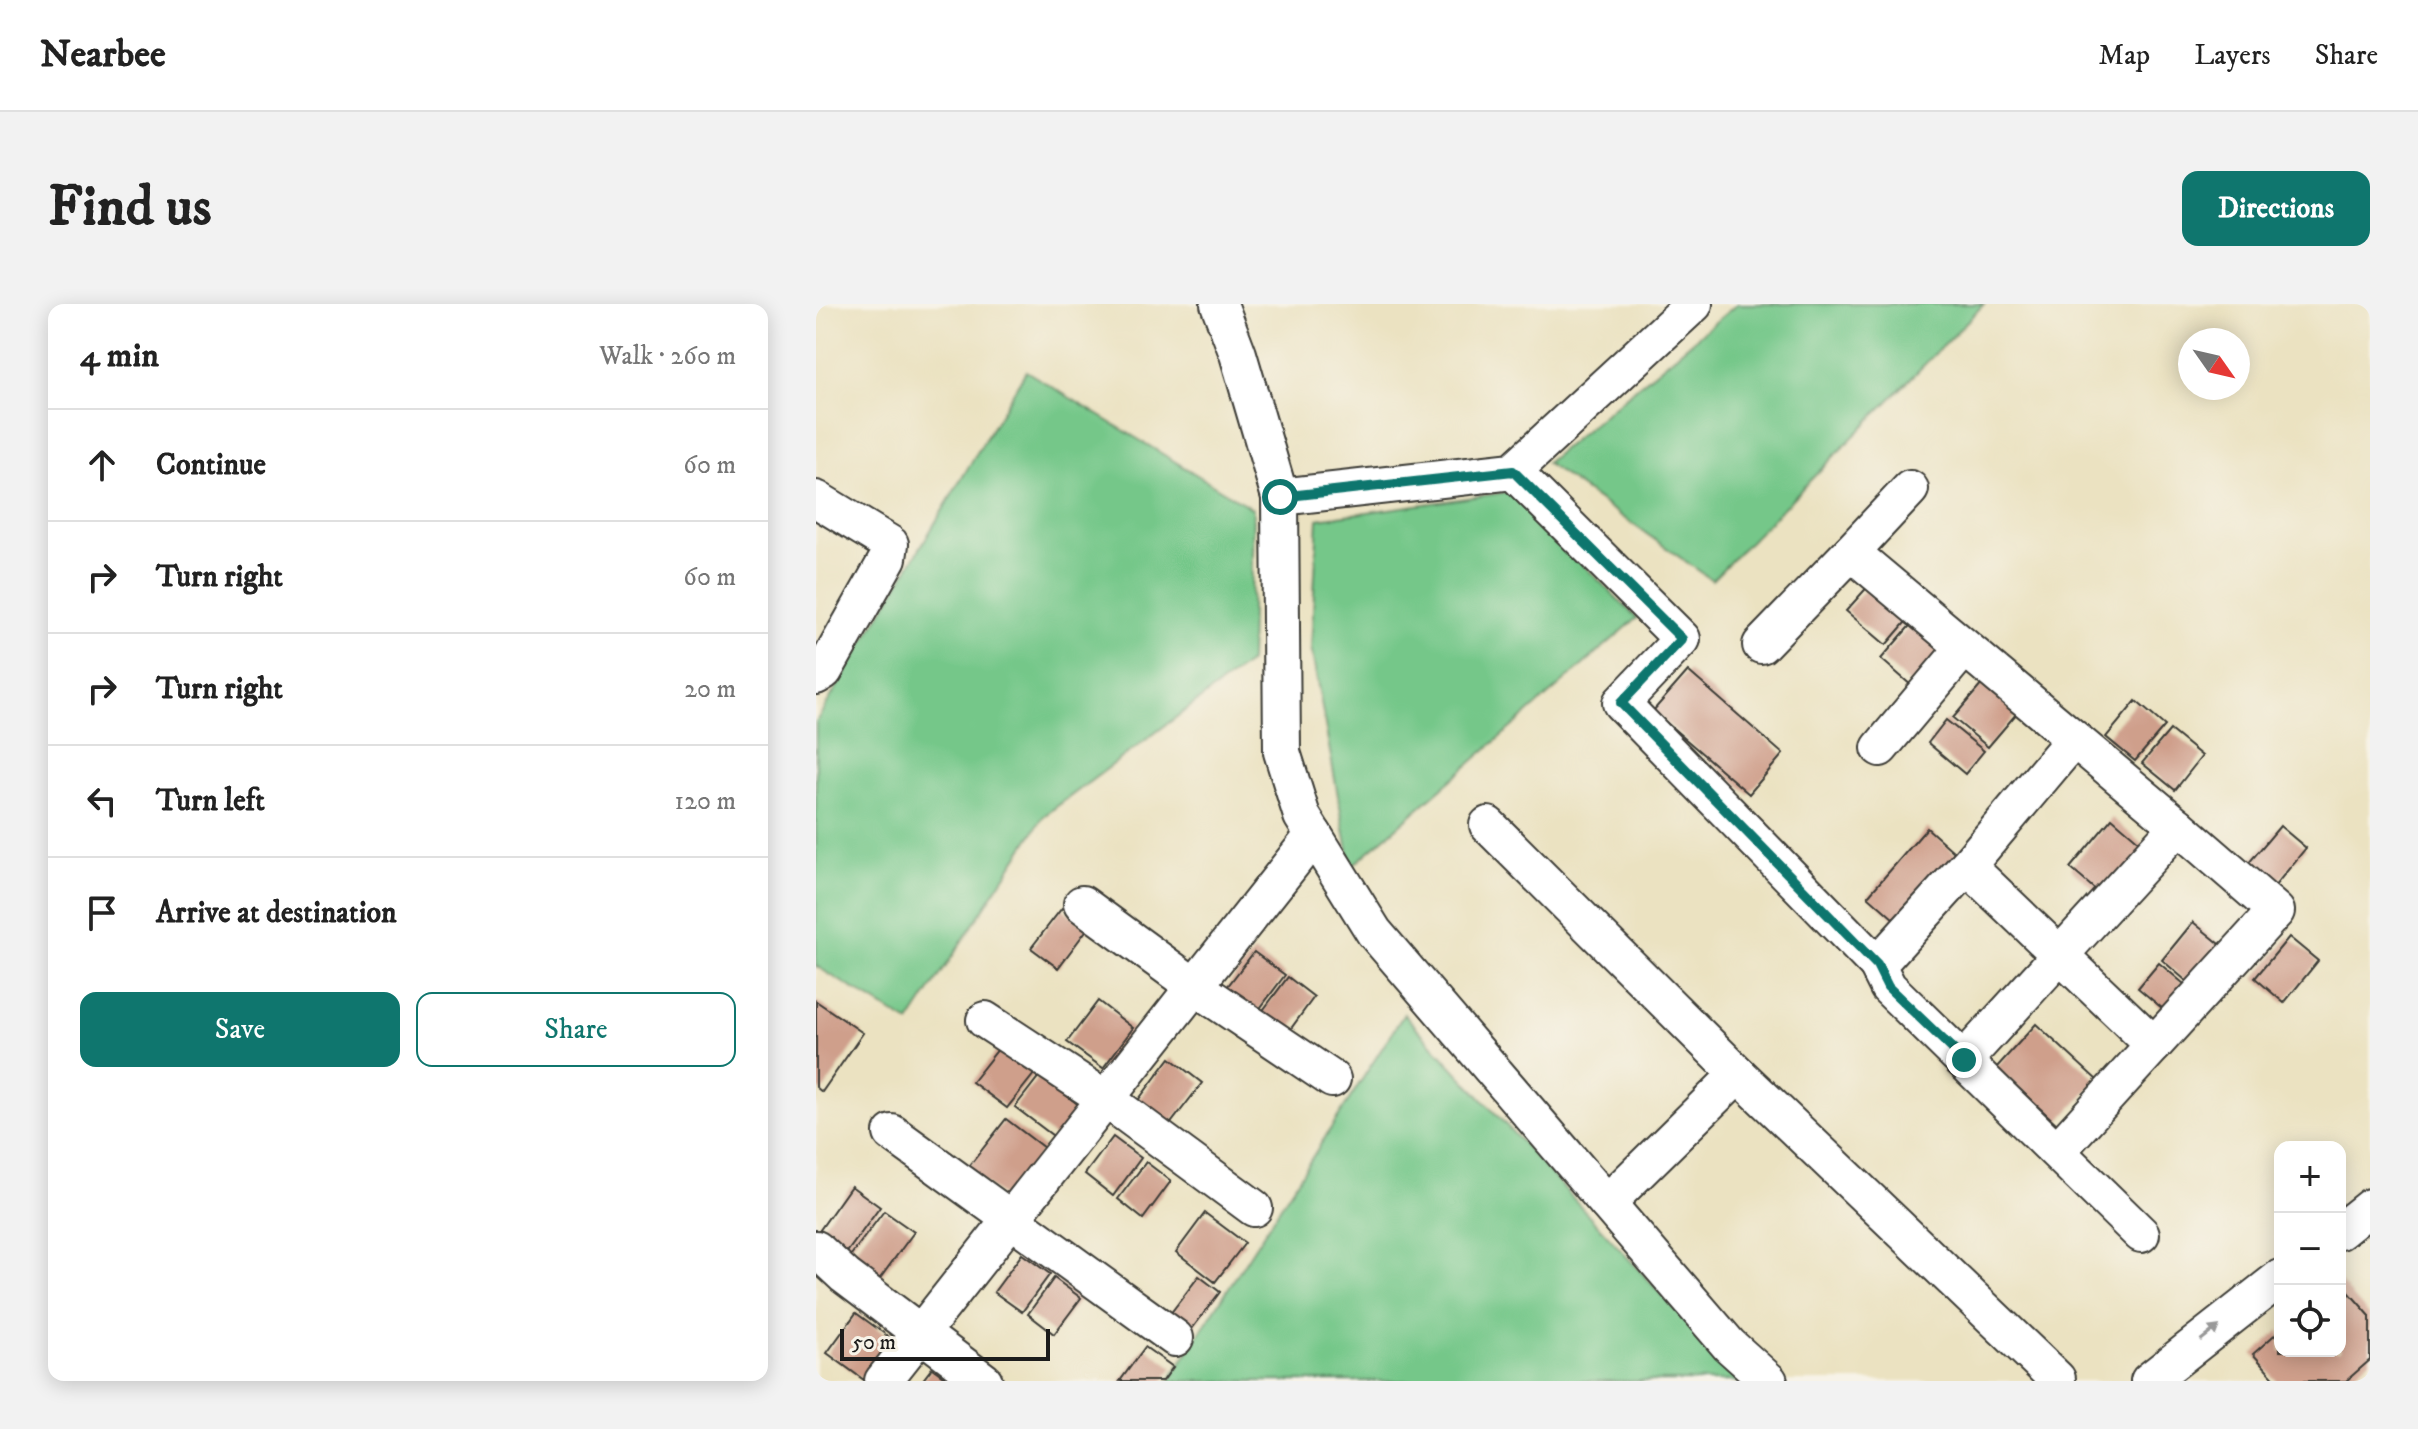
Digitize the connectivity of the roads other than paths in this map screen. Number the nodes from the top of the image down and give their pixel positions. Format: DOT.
graph roads {
  1 [pos="1219,304"];
  2 [pos="1694,304"];
  3 [pos="1513,471"];
  4 [pos="1910,489"];
  5 [pos="1280,497"];
  6 [pos="816,499"];
  7 [pos="1851,552"];
  8 [pos="1761,645"];
  9 [pos="1964,648"];
  10 [pos="816,676"];
  11 [pos="2074,739"];
  12 [pos="1880,748"];
  13 [pos="1488,825"];
  14 [pos="2178,826"];
  15 [pos="1314,835"];
  16 [pos="1967,866"];
  17 [pos="1082,904"];
  18 [pos="2060,955"];
  19 [pos="1877,965"];
  20 [pos="1194,986"];
  21 [pos="985,1020"];
  22 [pos="2154,1045"];
  23 [pos="1964,1060"];
  24 [pos="1738,1074"];
  25 [pos="1332,1079"];
  26 [pos="1106,1099"];
  27 [pos="892,1133"];
  28 [pos="2057,1151"];
  29 [pos="1607,1203"];
  30 [pos="2370,1207"];
  31 [pos="1254,1208"];
  32 [pos="1011,1219"];
  33 [pos="2346,1226"];
  34 [pos="2141,1234"];
  35 [pos="816,1249"];
  36 [pos="2274,1283"];
  37 [pos="921,1334"];
  38 [pos="1175,1338"];
  39 [pos="2057,1379"];
  40 [pos="883,1381"];
  41 [pos="984,1381"];
  42 [pos="1769,1381"];
  43 [pos="2149,1381"];
  1 -- 5 [label="street"];
  2 -- 3 [label="street"];
  3 -- 5 [label="street"];
  3 -- 19 [label="street"];
  4 -- 7 [label="street"];
  5 -- 15 [label="street"];
  6 -- 10 [label="street"];
  7 -- 8 [label="street"];
  7 -- 9 [label="street"];
  9 -- 11 [label="street"];
  9 -- 12 [label="street"];
  11 -- 14 [label="street"];
  11 -- 16 [label="street"];
  13 -- 24 [label="street"];
  14 -- 18 [label="street"];
  14 -- 22 [label="street"];
  15 -- 20 [label="street"];
  15 -- 29 [label="street"];
  16 -- 18 [label="street"];
  16 -- 19 [label="street"];
  17 -- 20 [label="street"];
  18 -- 22 [label="street"];
  18 -- 23 [label="street"];
  19 -- 23 [label="street"];
  20 -- 25 [label="street"];
  20 -- 26 [label="street"];
  21 -- 26 [label="street"];
  22 -- 28 [label="street"];
  23 -- 28 [label="street"];
  24 -- 29 [label="street"];
  24 -- 39 [label="street"];
  26 -- 31 [label="street"];
  26 -- 32 [label="street"];
  27 -- 32 [label="street"];
  28 -- 34 [label="street"];
  29 -- 42 [label="street"];
  30 -- 33 [label="street"];
  32 -- 37 [label="street"];
  32 -- 38 [label="street"];
  35 -- 37 [label="street"];
  43 -- 36 [label="street, one-way"];
  37 -- 40 [label="street"];
  37 -- 41 [label="street"];
}
